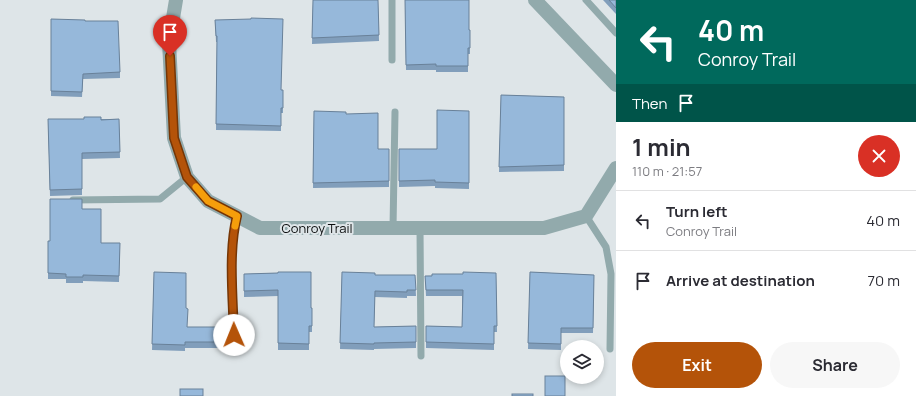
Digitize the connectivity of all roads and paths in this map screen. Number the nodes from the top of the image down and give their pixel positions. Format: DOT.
graph roads {
  1 [pos="176,0"];
  2 [pos="392,0"];
  3 [pos="535,0"];
  4 [pos="586,0"];
  5 [pos="616,33"];
  6 [pos="392,60"];
  7 [pos="616,85"];
  8 [pos="395,112"];
  9 [pos="616,170"];
  10 [pos="187,177"];
  11 [pos="68,200"];
  12 [pos="237,216"];
  13 [pos="586,216"];
  14 [pos="394,228"];
  15 [pos="420,228"];
  16 [pos="234,335"];
  17 [pos="610,349"];
  18 [pos="421,356"];
  1 -- 10 [label="street, Conroy Trail"];
  2 -- 6 [label="lane"];
  3 -- 7 [label="street"];
  4 -- 5 [label="lane"];
  8 -- 14 [label="lane"];
  9 -- 13 [label="street"];
  10 -- 11 [label="lane"];
  10 -- 12 [label="street, Conroy Trail"];
  12 -- 14 [label="street, Conroy Trail"];
  12 -- 16 [label="lane"];
  13 -- 15 [label="street, Conroy Trail"];
  13 -- 17 [label="lane"];
  14 -- 15 [label="street, Conroy Trail"];
  15 -- 18 [label="lane"];
}
